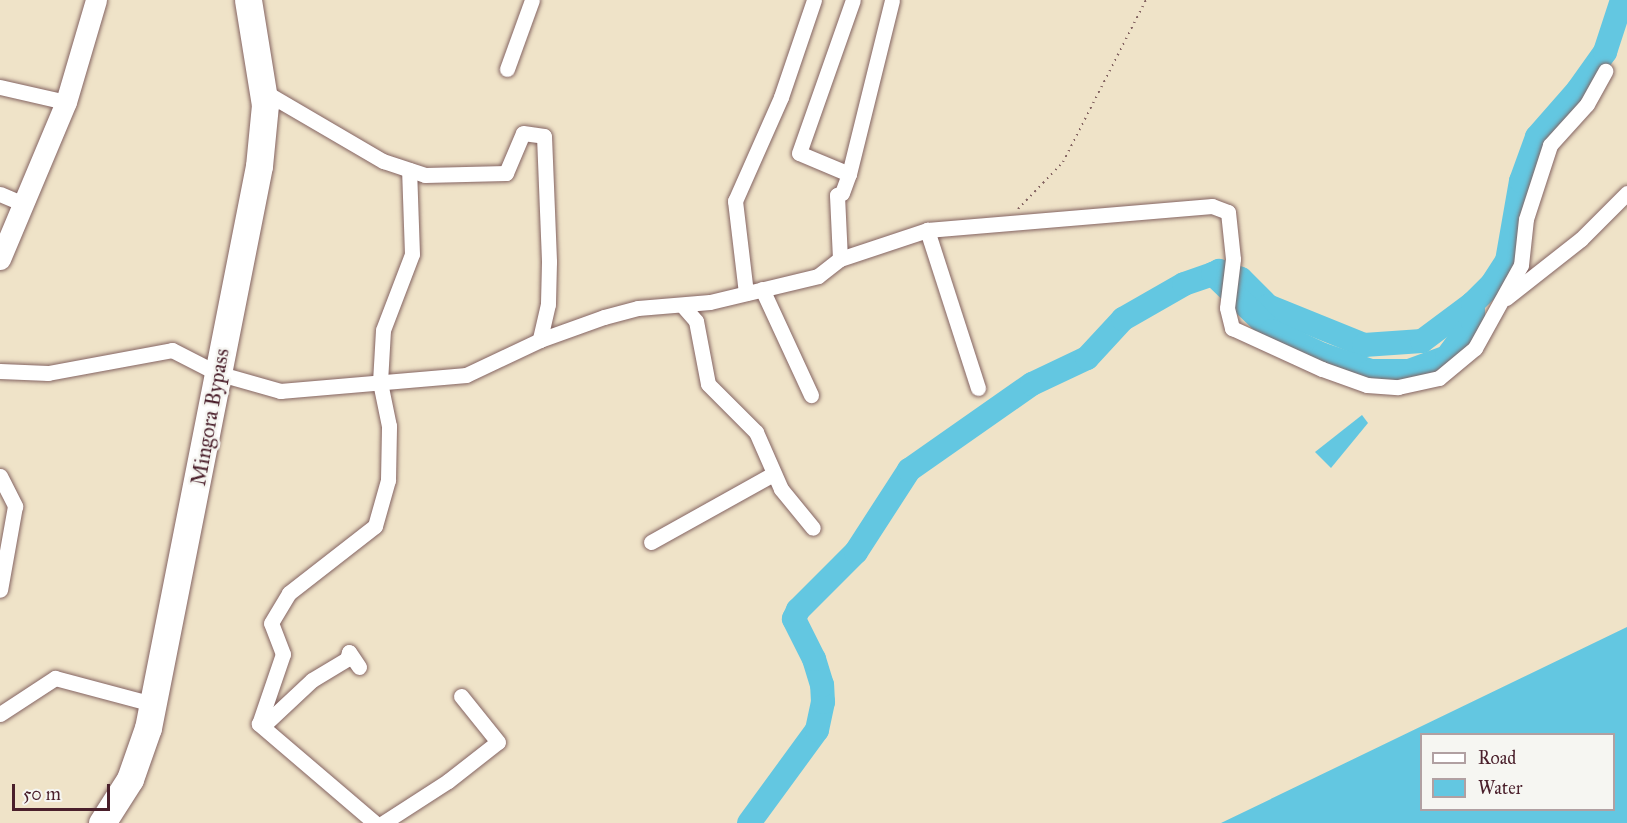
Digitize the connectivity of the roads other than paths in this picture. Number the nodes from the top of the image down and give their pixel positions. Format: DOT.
graph roads {
  1 [pos="96,0"];
  2 [pos="248,0"];
  3 [pos="532,0"];
  4 [pos="814,0"];
  5 [pos="853,0"];
  6 [pos="892,0"];
  7 [pos="507,69"];
  8 [pos="1605,71"];
  9 [pos="0,87"];
  10 [pos="263,91"];
  11 [pos="66,102"];
  12 [pos="409,170"];
  13 [pos="849,174"];
  14 [pos="1627,193"];
  15 [pos="0,194"];
  16 [pos="24,204"];
  17 [pos="927,230"];
  18 [pos="0,259"];
  19 [pos="840,259"];
  20 [pos="762,289"];
  21 [pos="747,293"];
  22 [pos="1503,299"];
  23 [pos="683,306"];
  24 [pos="540,340"];
  25 [pos="0,371"];
  26 [pos="217,373"];
  27 [pos="380,382"];
  28 [pos="978,388"];
  29 [pos="811,395"];
  30 [pos="773,474"];
  31 [pos="0,476"];
  32 [pos="813,528"];
  33 [pos="651,542"];
  34 [pos="0,590"];
  35 [pos="359,667"];
  36 [pos="461,696"];
  37 [pos="153,704"];
  38 [pos="0,714"];
  39 [pos="265,724"];
  40 [pos="102,823"];
  41 [pos="375,823"];
  42 [pos="383,823"];
  1 -- 11 [label="main road"];
  2 -- 10 [label="highway, Mingora Bypass"];
  3 -- 7 [label="street"];
  4 -- 21 [label="street"];
  5 -- 13 [label="street"];
  6 -- 13 [label="street"];
  8 -- 22 [label="street"];
  9 -- 11 [label="street"];
  10 -- 12 [label="street"];
  10 -- 26 [label="highway, Mingora Bypass"];
  11 -- 16 [label="main road"];
  12 -- 24 [label="street"];
  12 -- 27 [label="street"];
  13 -- 19 [label="street"];
  14 -- 22 [label="street"];
  15 -- 16 [label="street"];
  16 -- 18 [label="main road"];
  17 -- 19 [label="street"];
  17 -- 22 [label="street"];
  17 -- 28 [label="street"];
  19 -- 20 [label="street"];
  20 -- 21 [label="street"];
  20 -- 29 [label="street"];
  21 -- 23 [label="street"];
  23 -- 24 [label="street"];
  23 -- 30 [label="street"];
  24 -- 27 [label="street"];
  25 -- 26 [label="street"];
  26 -- 27 [label="street"];
  26 -- 37 [label="highway, Mingora Bypass"];
  27 -- 41 [label="street"];
  30 -- 32 [label="street"];
  30 -- 33 [label="street"];
  31 -- 34 [label="street"];
  35 -- 39 [label="street"];
  36 -- 42 [label="street"];
  37 -- 38 [label="street"];
  37 -- 40 [label="highway, Mingora Bypass"];
}
